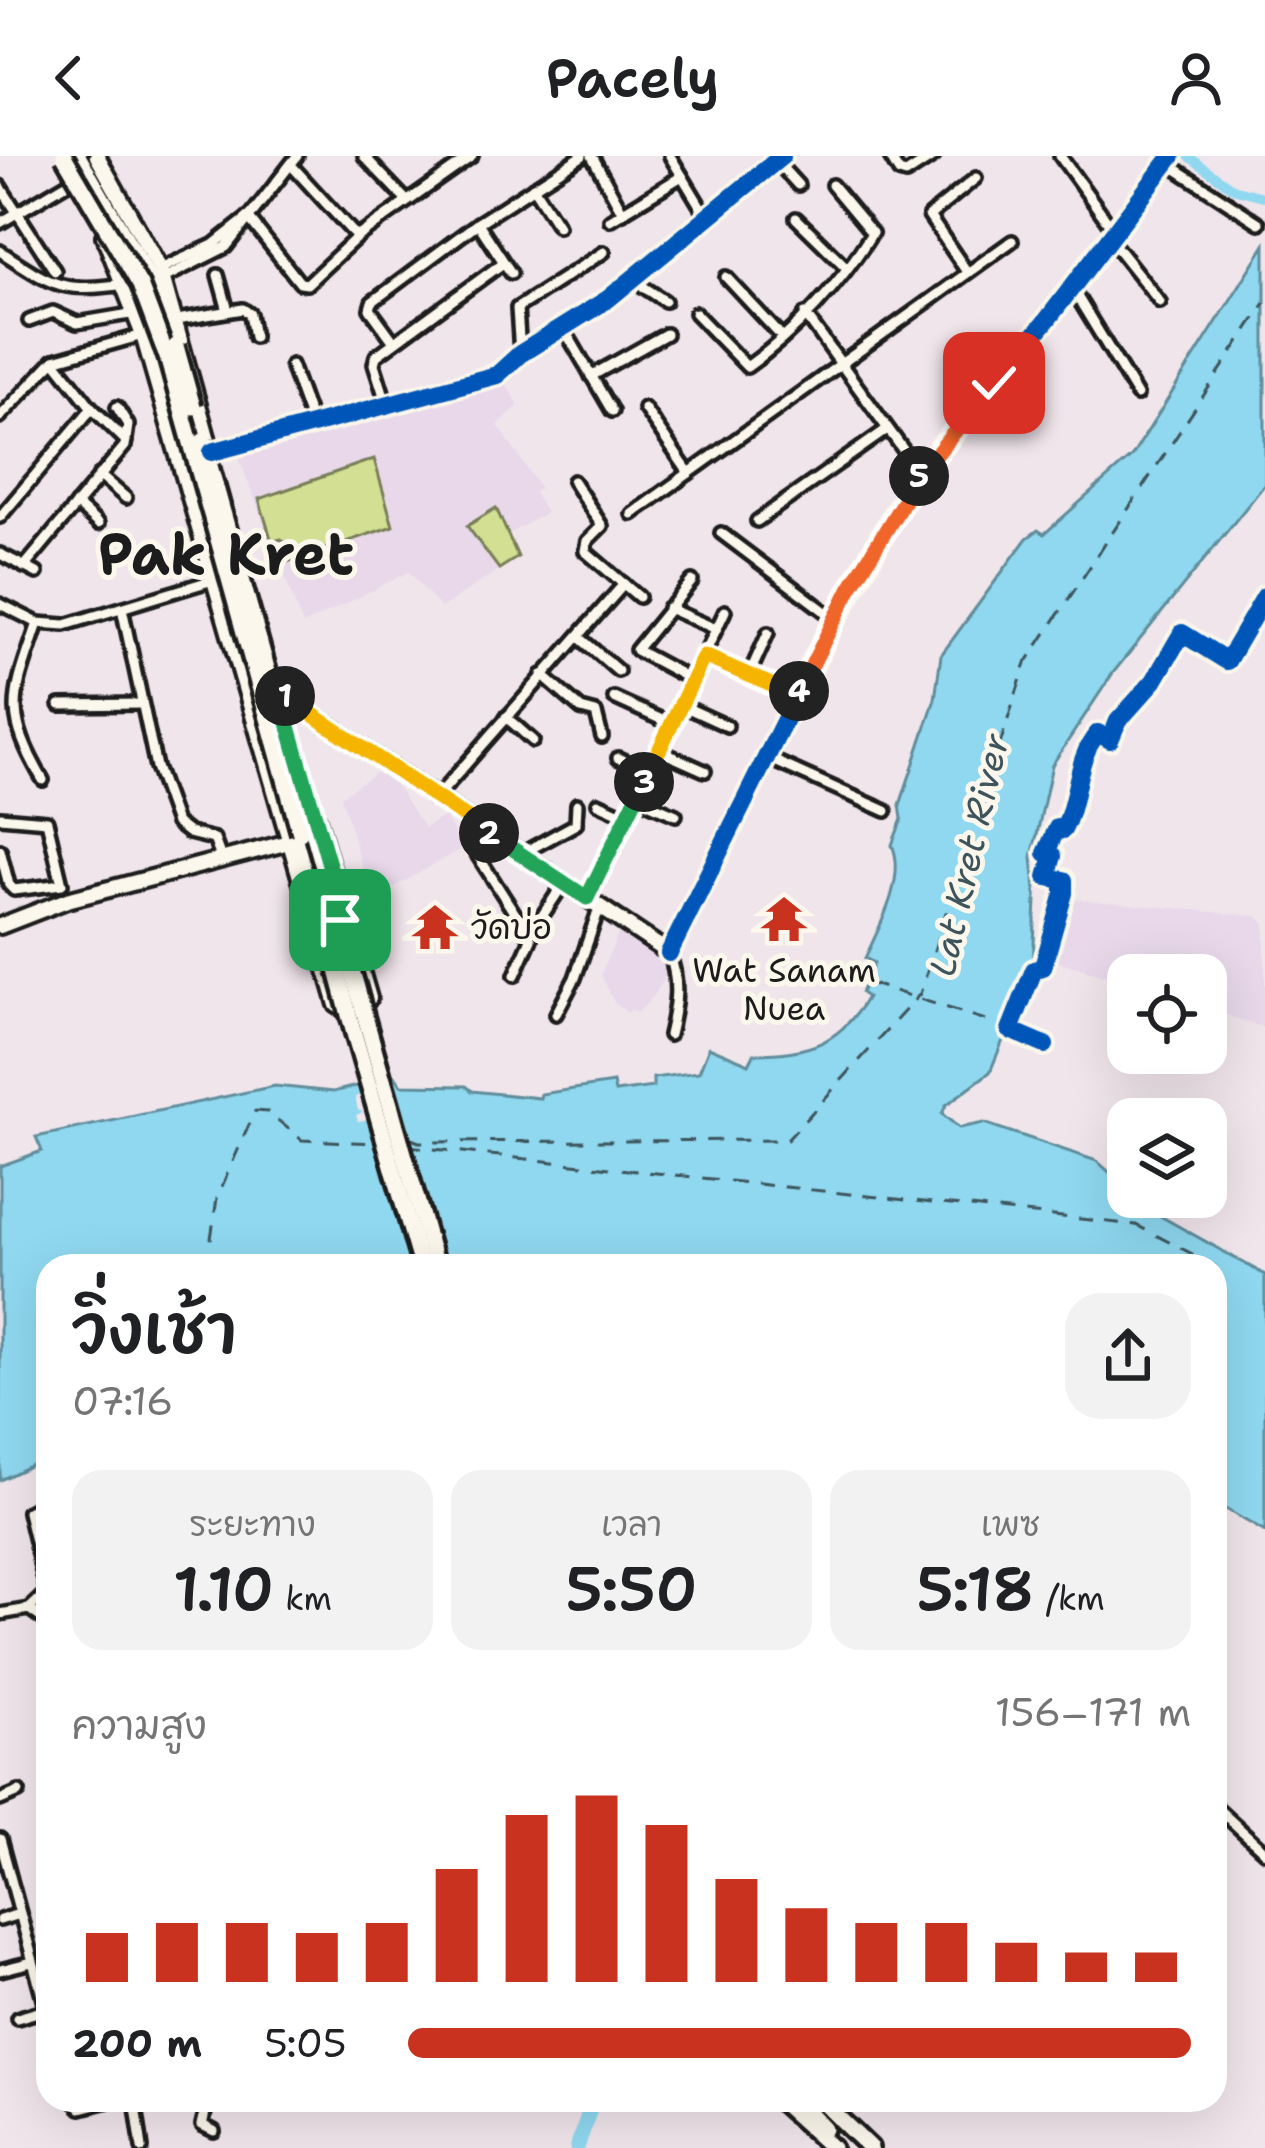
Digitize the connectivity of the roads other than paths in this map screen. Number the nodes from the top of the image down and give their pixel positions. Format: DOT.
graph roads {
  1 [pos="60,156"];
  2 [pos="78,156"];
  3 [pos="88,156"];
  4 [pos="97,156"];
  5 [pos="364,156"];
  6 [pos="443,156"];
  7 [pos="472,156"];
  8 [pos="582,156"];
  9 [pos="592,156"];
  10 [pos="670,156"];
  11 [pos="932,156"];
  12 [pos="1060,156"];
  13 [pos="890,157"];
  14 [pos="779,158"];
  15 [pos="295,161"];
  16 [pos="1169,161"];
  17 [pos="455,168"];
  18 [pos="682,176"];
  19 [pos="976,178"];
  20 [pos="71,182"];
  21 [pos="798,185"];
  22 [pos="832,185"];
  23 [pos="0,186"];
  24 [pos="533,187"];
  25 [pos="406,200"];
  26 [pos="623,213"];
  27 [pos="16,214"];
  28 [pos="247,218"];
  29 [pos="796,218"];
  30 [pos="708,219"];
  31 [pos="610,220"];
  32 [pos="478,223"];
  33 [pos="1259,223"];
  34 [pos="0,224"];
  35 [pos="558,226"];
  36 [pos="1112,235"];
  37 [pos="357,237"];
  38 [pos="1012,241"];
  39 [pos="107,242"];
  40 [pos="0,251"];
  41 [pos="604,252"];
  42 [pos="503,263"];
  43 [pos="847,268"];
  44 [pos="55,271"];
  45 [pos="967,272"];
  46 [pos="511,273"];
  47 [pos="162,274"];
  48 [pos="218,275"];
  49 [pos="726,277"];
  50 [pos="633,280"];
  51 [pos="125,284"];
  52 [pos="1072,288"];
  53 [pos="665,301"];
  54 [pos="1160,302"];
  55 [pos="228,311"];
  56 [pos="136,313"];
  57 [pos="695,313"];
  58 [pos="805,314"];
  59 [pos="177,320"];
  60 [pos="29,321"];
  61 [pos="564,329"];
  62 [pos="666,334"];
  63 [pos="143,335"];
  64 [pos="782,337"];
  65 [pos="254,338"];
  66 [pos="394,341"];
  67 [pos="176,346"];
  68 [pos="520,355"];
  69 [pos="53,360"];
  70 [pos="291,365"];
  71 [pos="839,365"];
  72 [pos="591,376"];
  73 [pos="0,390"];
  74 [pos="1137,395"];
  75 [pos="14,401"];
  76 [pos="387,405"];
  77 [pos="117,407"];
  78 [pos="644,407"];
  79 [pos="92,409"];
  80 [pos="612,411"];
  81 [pos="0,417"];
  82 [pos="313,426"];
  83 [pos="886,430"];
  84 [pos="126,441"];
  85 [pos="212,452"];
  86 [pos="689,473"];
  87 [pos="920,473"];
  88 [pos="99,476"];
  89 [pos="573,481"];
  90 [pos="126,498"];
  91 [pos="76,504"];
  92 [pos="632,514"];
  93 [pos="0,517"];
  94 [pos="757,521"];
  95 [pos="98,524"];
  96 [pos="721,533"];
  97 [pos="0,554"];
  98 [pos="24,567"];
  99 [pos="37,573"];
  100 [pos="213,580"];
  101 [pos="692,581"];
  102 [pos="624,584"];
  103 [pos="639,597"];
  104 [pos="1,606"];
  105 [pos="122,608"];
  106 [pos="668,608"];
  107 [pos="725,611"];
  108 [pos="835,619"];
  109 [pos="38,623"];
  110 [pos="716,629"];
  111 [pos="768,633"];
  112 [pos="579,637"];
  113 [pos="704,656"];
  114 [pos="618,670"];
  115 [pos="542,675"];
  116 [pos="749,675"];
  117 [pos="692,680"];
  118 [pos="279,692"];
  119 [pos="797,696"];
  120 [pos="248,698"];
  121 [pos="614,698"];
  122 [pos="142,704"];
  123 [pos="60,705"];
  124 [pos="681,705"];
  125 [pos="506,717"];
  126 [pos="671,724"];
  127 [pos="727,726"];
  128 [pos="602,737"];
  129 [pos="532,741"];
  130 [pos="660,751"];
  131 [pos="619,758"];
  132 [pos="768,758"];
  133 [pos="705,771"];
  134 [pos="648,772"];
  135 [pos="43,780"];
  136 [pos="436,798"];
  137 [pos="636,799"];
  138 [pos="598,803"];
  139 [pos="578,804"];
  140 [pos="886,811"];
  141 [pos="676,815"];
  142 [pos="627,816"];
  143 [pos="0,817"];
  144 [pos="485,830"];
  145 [pos="294,838"];
  146 [pos="0,850"];
  147 [pos="521,854"];
  148 [pos="220,858"];
  149 [pos="564,883"];
  150 [pos="62,884"];
  151 [pos="67,900"];
  152 [pos="594,902"];
  153 [pos="344,916"];
  154 [pos="315,925"];
  155 [pos="0,926"];
  156 [pos="535,927"];
  157 [pos="670,953"];
  158 [pos="514,975"];
  159 [pos="556,1014"];
  160 [pos="669,1035"];
  161 [pos="418,1254"];
  162 [pos="433,1254"];
  163 [pos="36,1508"];
  164 [pos="36,1546"];
  165 [pos="36,1602"];
  166 [pos="29,1609"];
  167 [pos="0,1614"];
  168 [pos="36,1614"];
  169 [pos="19,1792"];
  170 [pos="0,1800"];
  171 [pos="1227,1817"];
  172 [pos="0,1839"];
  173 [pos="1265,1852"];
  174 [pos="3,1866"];
  175 [pos="19,1914"];
  176 [pos="0,1919"];
  177 [pos="32,1962"];
  178 [pos="0,1970"];
  179 [pos="36,1977"];
  180 [pos="36,2015"];
  181 [pos="17,2018"];
  182 [pos="138,2112"];
  183 [pos="205,2112"];
  184 [pos="792,2112"];
  185 [pos="808,2112"];
  186 [pos="832,2112"];
  187 [pos="844,2112"];
  188 [pos="214,2131"];
  189 [pos="142,2148"];
  190 [pos="832,2148"];
  191 [pos="842,2148"];
  192 [pos="870,2148"];
  1 -- 20 [label="main road"];
  1 -- 145 [label="main road, bridge"];
  2 -- 67 [label="main road"];
  3 -- 67 [label="main road"];
  4 -- 47 [label="main road"];
  5 -- 25 [label="street"];
  6 -- 17 [label="street"];
  7 -- 17 [label="street"];
  8 -- 24 [label="street"];
  9 -- 26 [label="street"];
  10 -- 18 [label="street"];
  11 -- 13 [label="street"];
  12 -- 36 [label="street"];
  14 -- 21 [label="street"];
  14 -- 30 [label="street"];
  15 -- 28 [label="street"];
  15 -- 37 [label="street"];
  16 -- 33 [label="street"];
  16 -- 36 [label="main road"];
  17 -- 25 [label="street"];
  18 -- 26 [label="street"];
  18 -- 30 [label="street"];
  19 -- 45 [label="street"];
  20 -- 27 [label="street"];
  20 -- 39 [label="main road"];
  22 -- 43 [label="street"];
  23 -- 27 [label="street"];
  24 -- 32 [label="street"];
  24 -- 35 [label="street"];
  25 -- 37 [label="street"];
  26 -- 31 [label="street"];
  27 -- 34 [label="street"];
  27 -- 44 [label="street"];
  28 -- 37 [label="street"];
  28 -- 47 [label="street"];
  29 -- 43 [label="street"];
  30 -- 50 [label="street"];
  32 -- 42 [label="street"];
  32 -- 66 [label="street"];
  36 -- 52 [label="main road"];
  36 -- 54 [label="street"];
  38 -- 45 [label="street"];
  39 -- 51 [label="main road"];
  39 -- 145 [label="main road, bridge"];
  40 -- 51 [label="street"];
  41 -- 68 [label="street"];
  42 -- 46 [label="street"];
  42 -- 66 [label="street"];
  43 -- 58 [label="street"];
  45 -- 71 [label="street"];
  47 -- 59 [label="main road"];
  48 -- 55 [label="street"];
  49 -- 64 [label="street"];
  50 -- 53 [label="street"];
  50 -- 61 [label="street"];
  51 -- 56 [label="main road"];
  52 -- 74 [label="street"];
  52 -- 87 [label="main road"];
  55 -- 59 [label="street"];
  55 -- 65 [label="street"];
  56 -- 60 [label="street"];
  56 -- 63 [label="main road"];
  57 -- 64 [label="street"];
  58 -- 64 [label="street"];
  58 -- 71 [label="street"];
  59 -- 85 [label="main road"];
  61 -- 68 [label="street"];
  61 -- 72 [label="street"];
  62 -- 72 [label="street"];
  63 -- 69 [label="street"];
  63 -- 100 [label="main road"];
  66 -- 76 [label="street"];
  67 -- 162 [label="main road, bridge"];
  68 -- 76 [label="street"];
  69 -- 75 [label="street"];
  69 -- 79 [label="street"];
  70 -- 82 [label="street"];
  71 -- 83 [label="street"];
  71 -- 86 [label="street"];
  72 -- 80 [label="street"];
  73 -- 75 [label="street"];
  75 -- 81 [label="street"];
  76 -- 82 [label="street"];
  77 -- 84 [label="street"];
  78 -- 86 [label="street"];
  79 -- 84 [label="street"];
  79 -- 93 [label="street"];
  82 -- 85 [label="street"];
  83 -- 87 [label="street"];
  83 -- 94 [label="street"];
  84 -- 88 [label="street"];
  85 -- 118 [label="main road"];
  86 -- 92 [label="street"];
  87 -- 108 [label="main road"];
  88 -- 90 [label="street"];
  88 -- 91 [label="street"];
  89 -- 102 [label="street"];
  91 -- 95 [label="street"];
  91 -- 98 [label="street"];
  96 -- 108 [label="street"];
  97 -- 98 [label="street"];
  98 -- 99 [label="street"];
  100 -- 105 [label="street"];
  100 -- 120 [label="main road"];
  101 -- 106 [label="street"];
  102 -- 103 [label="street"];
  102 -- 112 [label="street"];
  104 -- 109 [label="street"];
  105 -- 109 [label="street"];
  105 -- 122 [label="street"];
  106 -- 110 [label="street"];
  106 -- 117 [label="street"];
  107 -- 110 [label="street"];
  108 -- 119 [label="main road"];
  109 -- 135 [label="street"];
  110 -- 113 [label="street"];
  111 -- 116 [label="street"];
  112 -- 114 [label="street"];
  112 -- 115 [label="street"];
  113 -- 116 [label="street"];
  113 -- 117 [label="street"];
  115 -- 125 [label="street"];
  115 -- 128 [label="street"];
  116 -- 119 [label="street"];
  117 -- 124 [label="street"];
  118 -- 120 [label="main road"];
  118 -- 136 [label="main road"];
  118 -- 153 [label="main road"];
  119 -- 132 [label="main road"];
  120 -- 145 [label="main road"];
  121 -- 126 [label="street"];
  122 -- 123 [label="street"];
  122 -- 148 [label="street"];
  124 -- 126 [label="street"];
  124 -- 127 [label="street"];
  125 -- 129 [label="street"];
  125 -- 136 [label="street"];
  126 -- 130 [label="street"];
  130 -- 133 [label="street"];
  130 -- 134 [label="street"];
  131 -- 134 [label="street"];
  132 -- 140 [label="street"];
  132 -- 157 [label="main road"];
  134 -- 137 [label="street"];
  136 -- 144 [label="main road"];
  137 -- 141 [label="street"];
  137 -- 142 [label="street"];
  138 -- 142 [label="street"];
  139 -- 147 [label="street"];
  142 -- 152 [label="street"];
  143 -- 150 [label="street"];
  144 -- 147 [label="main road"];
  144 -- 158 [label="street"];
  145 -- 148 [label="main road"];
  145 -- 154 [label="main road"];
  145 -- 161 [label="main road, bridge"];
  146 -- 150 [label="street"];
  147 -- 149 [label="main road"];
  148 -- 151 [label="main road"];
  149 -- 152 [label="main road"];
  149 -- 156 [label="street"];
  150 -- 151 [label="street"];
  151 -- 155 [label="main road"];
  152 -- 157 [label="main road"];
  152 -- 159 [label="street"];
  153 -- 154 [label="main road"];
  153 -- 154 [label="main road"];
  157 -- 160 [label="street"];
  163 -- 164 [label="street"];
  165 -- 166 [label="street"];
  166 -- 167 [label="street"];
  166 -- 168 [label="street"];
  169 -- 170 [label="street"];
  171 -- 173 [label="street"];
  172 -- 174 [label="street"];
  174 -- 175 [label="street"];
  175 -- 176 [label="street"];
  175 -- 177 [label="street"];
  177 -- 178 [label="street"];
  177 -- 179 [label="street"];
  180 -- 181 [label="street"];
  182 -- 189 [label="street"];
  183 -- 188 [label="street"];
  184 -- 190 [label="main road"];
  185 -- 191 [label="main road"];
  186 -- 192 [label="main road"];
  187 -- 192 [label="main road"];
}
